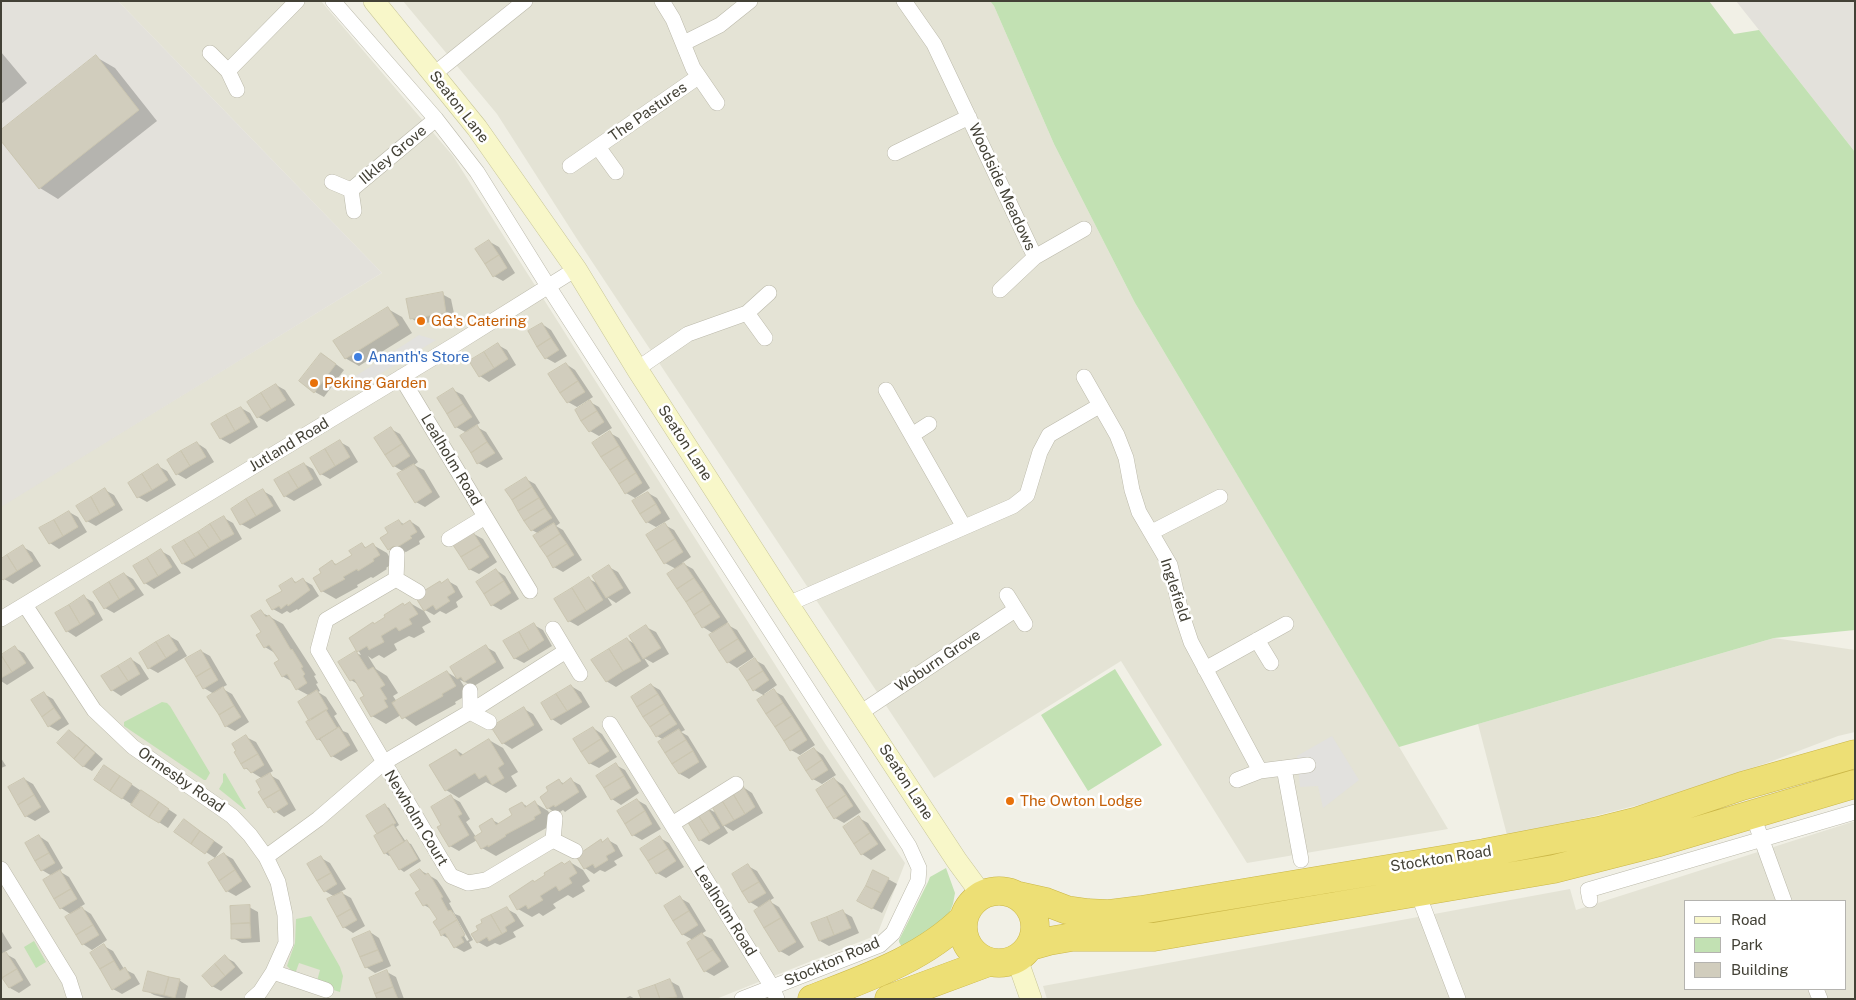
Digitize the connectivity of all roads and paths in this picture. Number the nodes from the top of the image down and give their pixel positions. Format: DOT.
graph roads {
  1 [pos="297,1"];
  2 [pos="333,1"];
  3 [pos="374,1"];
  4 [pos="525,1"];
  5 [pos="662,1"];
  6 [pos="750,1"];
  7 [pos="904,1"];
  8 [pos="684,43"];
  9 [pos="210,53"];
  10 [pos="228,71"];
  11 [pos="434,74"];
  12 [pos="698,76"];
  13 [pos="237,90"];
  14 [pos="717,103"];
  15 [pos="969,117"];
  16 [pos="436,119"];
  17 [pos="598,147"];
  18 [pos="895,152"];
  19 [pos="570,166"];
  20 [pos="616,172"];
  21 [pos="332,182"];
  22 [pos="351,190"];
  23 [pos="354,211"];
  24 [pos="1084,229"];
  25 [pos="1035,257"];
  26 [pos="576,269"];
  27 [pos="548,286"];
  28 [pos="1000,290"];
  29 [pos="769,292"];
  30 [pos="747,313"];
  31 [pos="765,338"];
  32 [pos="637,369"];
  33 [pos="401,377"];
  34 [pos="1084,377"];
  35 [pos="886,390"];
  36 [pos="1099,406"];
  37 [pos="930,424"];
  38 [pos="912,435"];
  39 [pos="1220,497"];
  40 [pos="485,517"];
  41 [pos="964,527"];
  42 [pos="1152,532"];
  43 [pos="449,539"];
  44 [pos="397,554"];
  45 [pos="396,579"];
  46 [pos="530,591"];
  47 [pos="418,592"];
  48 [pos="1006,595"];
  49 [pos="788,604"];
  50 [pos="25,605"];
  51 [pos="1016,610"];
  52 [pos="1,619"];
  53 [pos="1025,624"];
  54 [pos="1286,624"];
  55 [pos="553,629"];
  56 [pos="1257,640"];
  57 [pos="566,651"];
  58 [pos="1271,663"];
  59 [pos="1205,669"];
  60 [pos="580,674"];
  61 [pos="470,691"];
  62 [pos="470,712"];
  63 [pos="860,713"];
  64 [pos="489,722"];
  65 [pos="610,724"];
  66 [pos="1855,754"];
  67 [pos="383,763"];
  68 [pos="1308,765"];
  69 [pos="1284,768"];
  70 [pos="1260,770"];
  71 [pos="1237,780"];
  72 [pos="736,784"];
  73 [pos="1855,784"];
  74 [pos="1855,812"];
  75 [pos="1752,813"];
  76 [pos="555,818"];
  77 [pos="672,824"];
  78 [pos="1761,839"];
  79 [pos="553,840"];
  80 [pos="575,851"];
  81 [pos="266,857"];
  82 [pos="1301,860"];
  83 [pos="1,869"];
  84 [pos="918,881"];
  85 [pos="1417,891"];
  86 [pos="982,895"];
  87 [pos="1020,896"];
  88 [pos="1590,900"];
  89 [pos="1784,900"];
  90 [pos="964,918"];
  91 [pos="1024,952"];
  92 [pos="989,962"];
  93 [pos="273,972"];
  94 [pos="326,990"];
  95 [pos="775,993"];
  96 [pos="75,999"];
  97 [pos="252,999"];
  98 [pos="742,999"];
  99 [pos="812,999"];
  100 [pos="889,999"];
  101 [pos="1031,999"];
  102 [pos="1458,999"];
  1 -- 10 [label="street"];
  2 -- 16 [label="street, Seaton Lane"];
  3 -- 11 [label="main road, Seaton Lane"];
  4 -- 11 [label="street"];
  5 -- 8 [label="street, The Pastures"];
  6 -- 8 [label="street"];
  7 -- 15 [label="street, Woodside Meadows"];
  8 -- 12 [label="street, The Pastures"];
  9 -- 10 [label="street"];
  10 -- 13 [label="street"];
  11 -- 26 [label="main road, Seaton Lane"];
  12 -- 14 [label="street, The Pastures"];
  12 -- 17 [label="street, The Pastures"];
  15 -- 18 [label="street, Woodside Meadows"];
  15 -- 25 [label="street, Woodside Meadows"];
  16 -- 22 [label="street, Ilkley Grove"];
  16 -- 27 [label="street, Seaton Lane"];
  17 -- 19 [label="street, The Pastures"];
  17 -- 20 [label="street, The Pastures"];
  21 -- 22 [label="street, Ilkley Grove"];
  22 -- 23 [label="street, Ilkley Grove"];
  24 -- 25 [label="street, Woodside Meadows"];
  25 -- 28 [label="street, Woodside Meadows"];
  26 -- 27 [label="street, Jutland Road"];
  26 -- 32 [label="main road, Seaton Lane"];
  27 -- 33 [label="street, Jutland Road"];
  27 -- 84 [label="street, Seaton Lane"];
  29 -- 30 [label="street"];
  30 -- 31 [label="street"];
  30 -- 32 [label="street"];
  32 -- 49 [label="main road, Seaton Lane"];
  33 -- 40 [label="street, Lealholm Road"];
  33 -- 50 [label="street, Jutland Road"];
  34 -- 36 [label="street, Inglefield"];
  35 -- 38 [label="street"];
  36 -- 41 [label="street"];
  36 -- 42 [label="street, Inglefield"];
  37 -- 38 [label="street"];
  38 -- 41 [label="street"];
  39 -- 42 [label="street"];
  40 -- 43 [label="street, Lealholm Road"];
  40 -- 46 [label="street, Lealholm Road"];
  41 -- 49 [label="street"];
  42 -- 59 [label="street, Inglefield"];
  44 -- 45 [label="street"];
  45 -- 47 [label="street"];
  45 -- 67 [label="street, Newholm Court"];
  48 -- 51 [label="street"];
  49 -- 63 [label="main road, Seaton Lane"];
  50 -- 52 [label="street, Jutland Road"];
  50 -- 81 [label="street, Ormesby Road"];
  51 -- 53 [label="street"];
  51 -- 63 [label="street, Woburn Grove"];
  54 -- 56 [label="street"];
  55 -- 57 [label="street"];
  56 -- 58 [label="street"];
  56 -- 59 [label="street"];
  57 -- 60 [label="street"];
  57 -- 62 [label="street, Newholm Court"];
  59 -- 70 [label="street, Inglefield"];
  61 -- 62 [label="street"];
  62 -- 64 [label="street"];
  62 -- 67 [label="street, Newholm Court"];
  63 -- 86 [label="main road, Seaton Lane"];
  65 -- 77 [label="street, Lealholm Road"];
  66 -- 87 [label="highway, Stockton Road"];
  67 -- 79 [label="street, Newholm Court"];
  67 -- 81 [label="street, Newholm Court"];
  68 -- 69 [label="street"];
  69 -- 70 [label="street"];
  69 -- 82 [label="street"];
  70 -- 71 [label="street"];
  72 -- 77 [label="street"];
  73 -- 75 [label="highway, Stockton Road"];
  74 -- 78 [label="street"];
  75 -- 78 [label="street"];
  75 -- 85 [label="highway, Stockton Road"];
  76 -- 79 [label="street"];
  77 -- 95 [label="street, Lealholm Road"];
  78 -- 88 [label="street"];
  78 -- 89 [label="street"];
  79 -- 80 [label="street"];
  81 -- 93 [label="street, Ormesby Road"];
  83 -- 96 [label="street"];
  84 -- 95 [label="street, Stockton Road"];
  85 -- 91 [label="highway, Stockton Road"];
  85 -- 102 [label="street"];
  86 -- 87 [label="highway"];
  86 -- 90 [label="highway"];
  87 -- 91 [label="highway"];
  90 -- 92 [label="highway"];
  90 -- 99 [label="highway, Stockton Road"];
  91 -- 92 [label="highway"];
  91 -- 101 [label="main road"];
  92 -- 100 [label="highway"];
  93 -- 94 [label="street"];
  93 -- 97 [label="street, Ormesby Road"];
  95 -- 98 [label="street, Stockton Road"];
}
